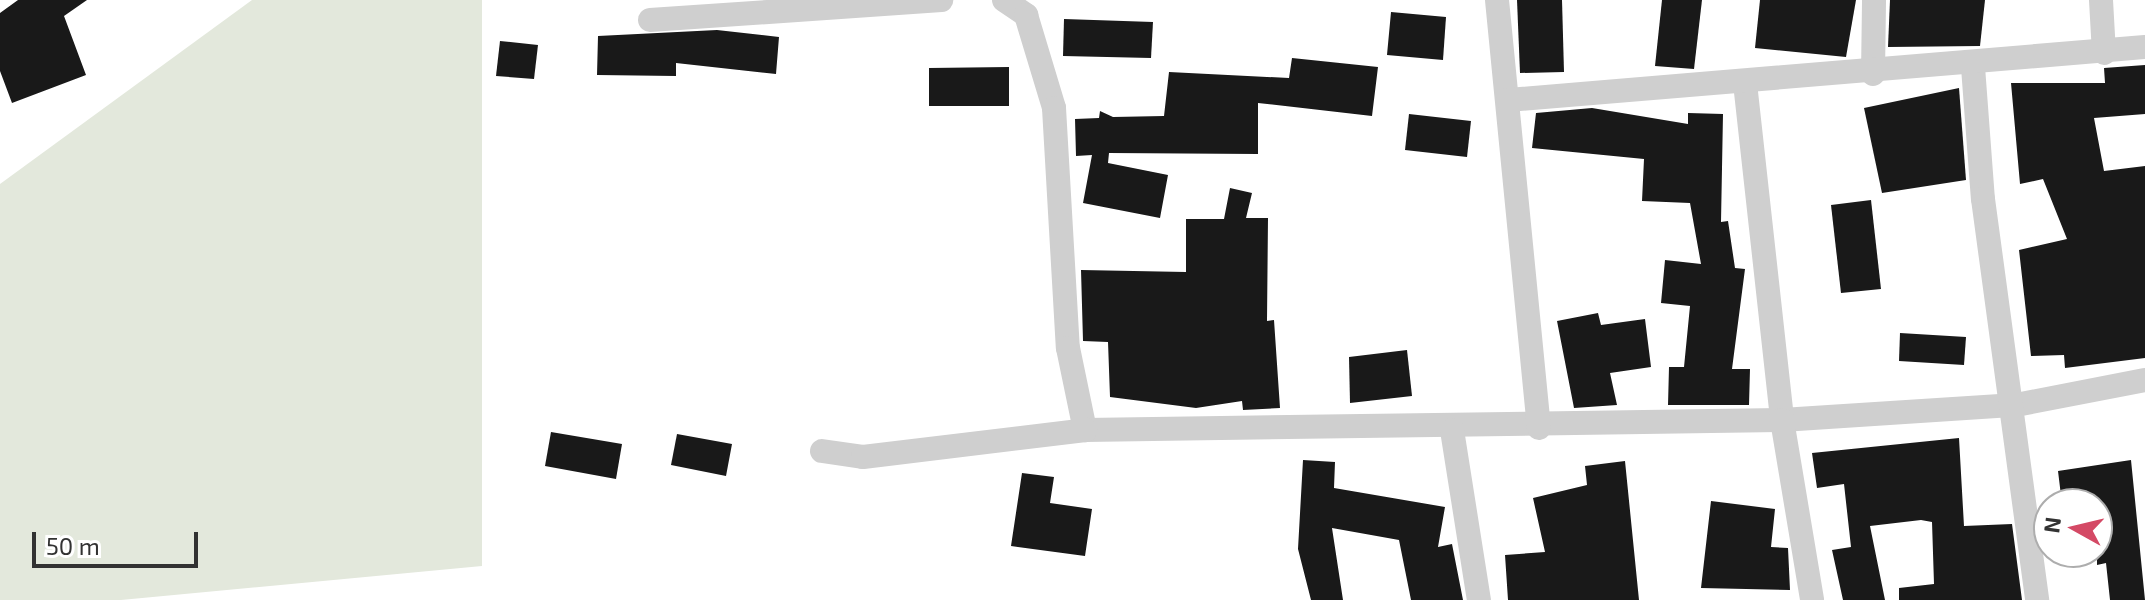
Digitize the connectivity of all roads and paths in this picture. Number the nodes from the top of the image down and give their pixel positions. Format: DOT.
graph roads {
  1 [pos="941,0"];
  2 [pos="1004,0"];
  3 [pos="1497,0"];
  4 [pos="1874,0"];
  5 [pos="2101,0"];
  6 [pos="650,20"];
  7 [pos="2145,47"];
  8 [pos="2104,53"];
  9 [pos="1973,67"];
  10 [pos="1873,74"];
  11 [pos="1745,83"];
  12 [pos="1508,100"];
  13 [pos="2145,380"];
  14 [pos="2016,405"];
  15 [pos="1782,420"];
  16 [pos="1539,428"];
  17 [pos="1085,430"];
  18 [pos="1452,430"];
  19 [pos="822,451"];
  20 [pos="1479,600"];
  21 [pos="1812,600"];
  22 [pos="2037,600"];
  1 -- 6 [label="street"];
  2 -- 17 [label="street"];
  3 -- 12 [label="street"];
  4 -- 10 [label="street"];
  5 -- 8 [label="street"];
  7 -- 8 [label="street"];
  8 -- 9 [label="street"];
  9 -- 10 [label="street"];
  9 -- 14 [label="street"];
  10 -- 11 [label="street"];
  11 -- 12 [label="street"];
  11 -- 15 [label="street"];
  12 -- 16 [label="street"];
  13 -- 14 [label="street"];
  14 -- 15 [label="street"];
  14 -- 22 [label="street"];
  15 -- 16 [label="street"];
  15 -- 21 [label="street"];
  16 -- 18 [label="street"];
  17 -- 18 [label="street"];
  17 -- 19 [label="street"];
  18 -- 20 [label="street"];
}
